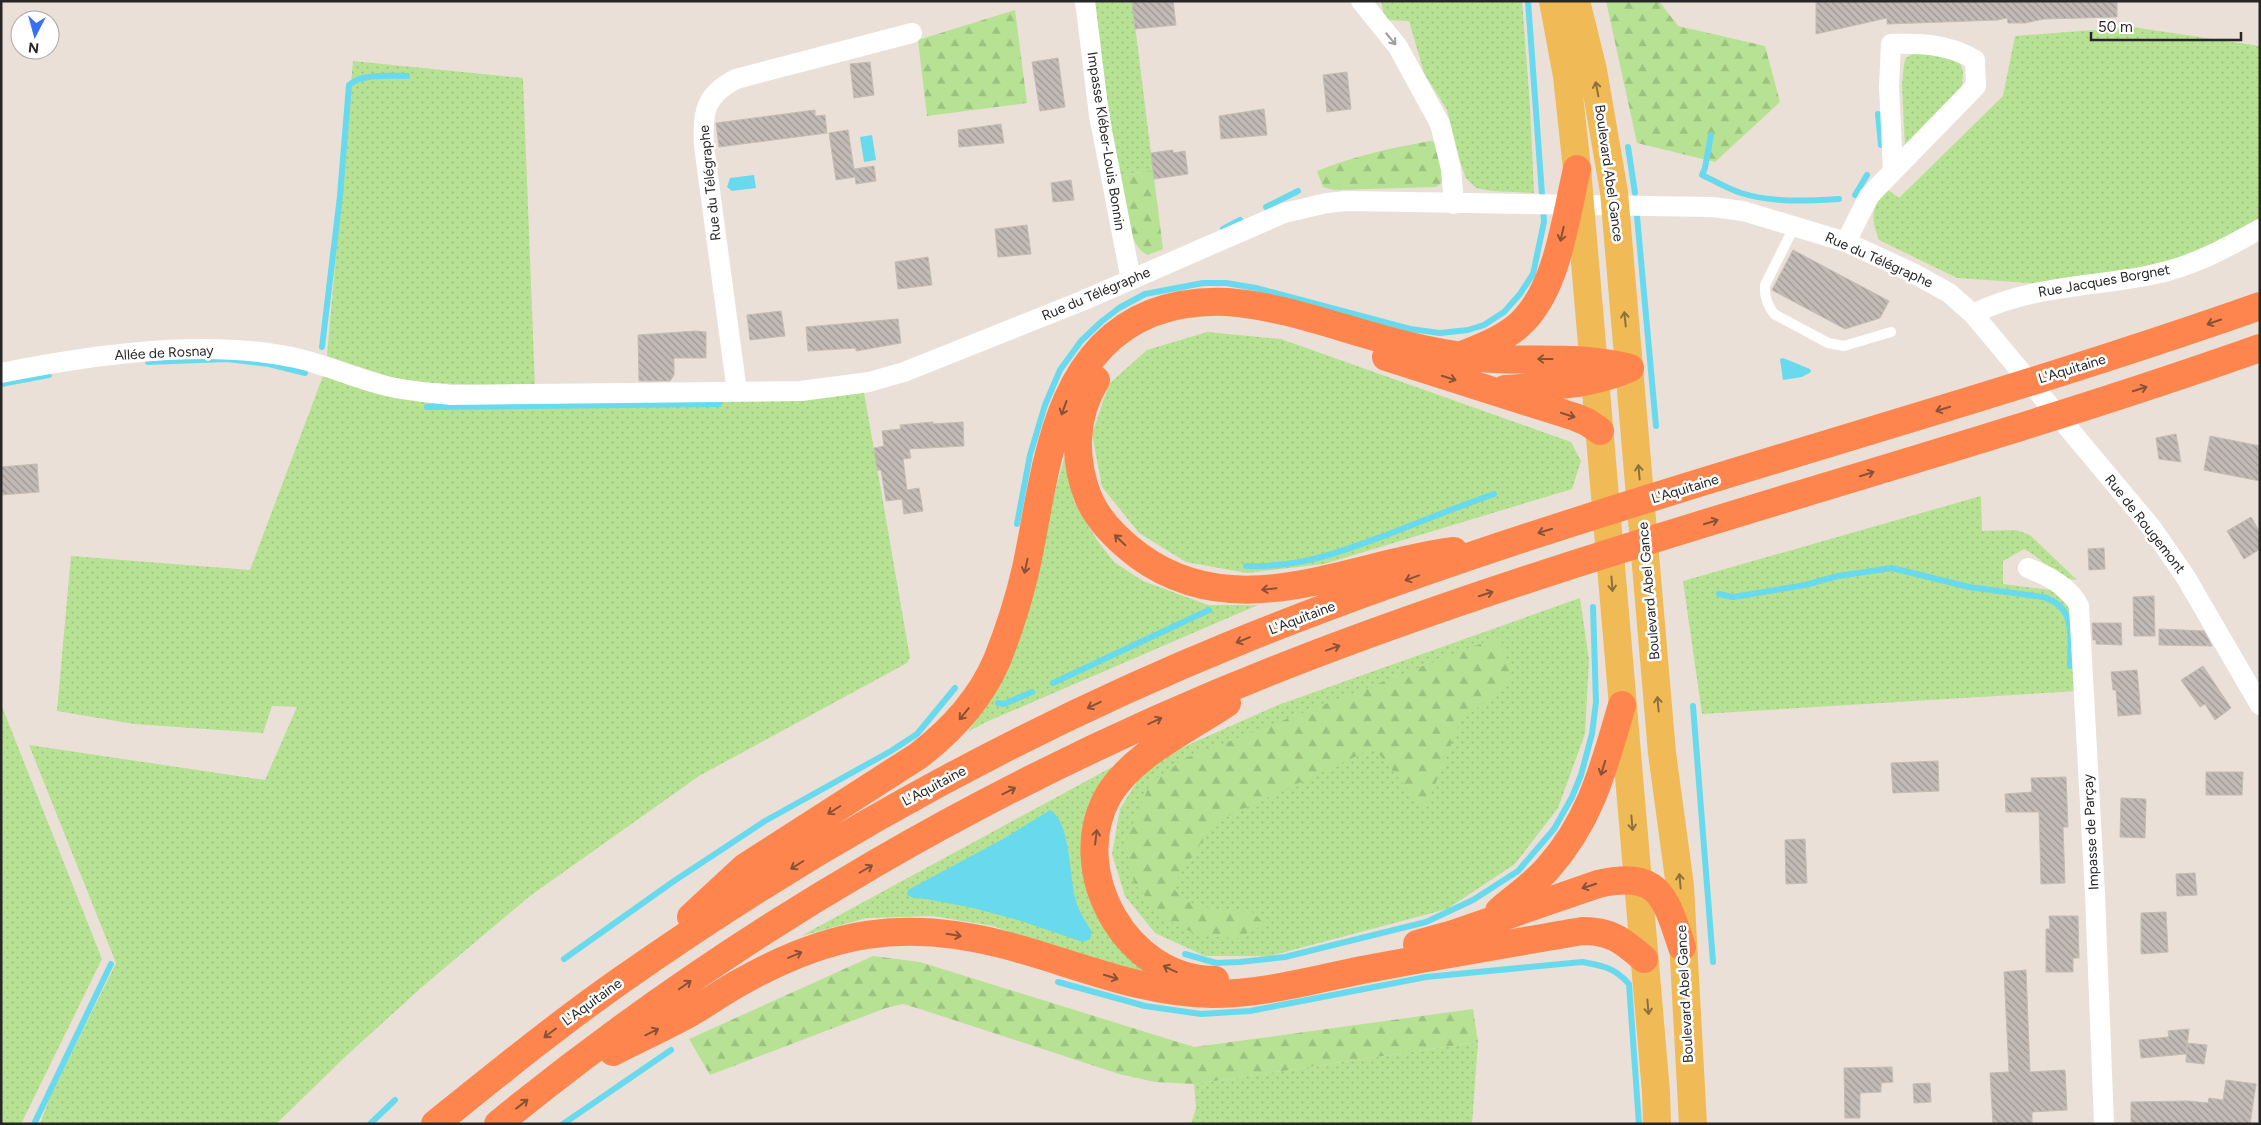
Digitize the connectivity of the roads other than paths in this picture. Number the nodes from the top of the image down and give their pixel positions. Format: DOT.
graph roads {
  1 [pos="1085,1"];
  2 [pos="1361,1"];
  3 [pos="1553,1"];
  4 [pos="1576,1"];
  5 [pos="912,33"];
  6 [pos="1577,169"];
  7 [pos="1893,170"];
  8 [pos="1454,204"];
  9 [pos="1795,225"];
  10 [pos="2260,230"];
  11 [pos="1846,242"];
  12 [pos="1131,280"];
  13 [pos="2260,306"];
  14 [pos="1973,314"];
  15 [pos="1891,332"];
  16 [pos="2260,348"];
  17 [pos="1462,355"];
  18 [pos="2008,357"];
  19 [pos="326,368"];
  20 [pos="1630,368"];
  21 [pos="1595,370"];
  22 [pos="1,372"];
  23 [pos="1488,390"];
  24 [pos="737,392"];
  25 [pos="1600,431"];
  26 [pos="1508,544"];
  27 [pos="2028,568"];
  28 [pos="1288,665"];
  29 [pos="1622,705"];
  30 [pos="2260,706"];
  31 [pos="1637,880"];
  32 [pos="1488,920"];
  33 [pos="1682,947"];
  34 [pos="1644,959"];
  35 [pos="617,983"];
  36 [pos="546,1085"];
  37 [pos="435,1124"];
  38 [pos="498,1124"];
  39 [pos="1657,1124"];
  40 [pos="1692,1124"];
  41 [pos="2104,1124"];
  1 -- 12 [label="street, Impasse Kléber-Louis Bonnin"];
  2 -- 8 [label="street, one-way"];
  3 -- 6 [label="main road, Boulevard Abel Gance"];
  20 -- 4 [label="main road, Boulevard Abel Gance, one-way"];
  5 -- 24 [label="street, Rue du Télégraphe"];
  6 -- 17 [label="highway, one-way"];
  6 -- 21 [label="main road, Boulevard Abel Gance"];
  7 -- 7 [label="street"];
  7 -- 11 [label="street"];
  8 -- 9 [label="street, Rue du Télégraphe"];
  8 -- 12 [label="street, Rue du Télégraphe"];
  9 -- 11 [label="street, Rue du Télégraphe"];
  9 -- 15 [label="lane"];
  10 -- 14 [label="street, Rue Jacques Borgnet"];
  11 -- 14 [label="street, Rue du Télégraphe"];
  12 -- 24 [label="street, Rue du Télégraphe"];
  13 -- 26 [label="highway, L'Aquitaine, one-way"];
  14 -- 18 [label="street, Rue du Télégraphe"];
  28 -- 16 [label="highway, one-way"];
  21 -- 17 [label="highway, one-way"];
  17 -- 35 [label="highway, one-way"];
  18 -- 30 [label="street, Rue de Rougemont"];
  19 -- 22 [label="street, Allée de Rosnay"];
  19 -- 24 [label="street, Rue du Télégraphe"];
  20 -- 21 [label="highway"];
  33 -- 20 [label="main road, Boulevard Abel Gance, one-way"];
  21 -- 23 [label="highway"];
  21 -- 25 [label="main road, Boulevard Abel Gance"];
  23 -- 25 [label="highway, one-way"];
  26 -- 23 [label="highway, one-way"];
  25 -- 29 [label="main road, Boulevard Abel Gance, one-way"];
  26 -- 35 [label="highway, L'Aquitaine, one-way"];
  27 -- 41 [label="street, Impasse de Parçay"];
  32 -- 28 [label="highway, one-way"];
  36 -- 28 [label="highway, one-way"];
  29 -- 31 [label="main road, Boulevard Abel Gance, one-way"];
  29 -- 32 [label="highway, one-way"];
  31 -- 32 [label="highway, one-way"];
  31 -- 33 [label="highway"];
  31 -- 34 [label="main road, Boulevard Abel Gance"];
  33 -- 40 [label="main road, Boulevard Abel Gance"];
  36 -- 34 [label="highway, one-way"];
  34 -- 39 [label="main road, Boulevard Abel Gance, one-way"];
  35 -- 37 [label="highway, L'Aquitaine, one-way"];
  38 -- 36 [label="highway, one-way"];
}
